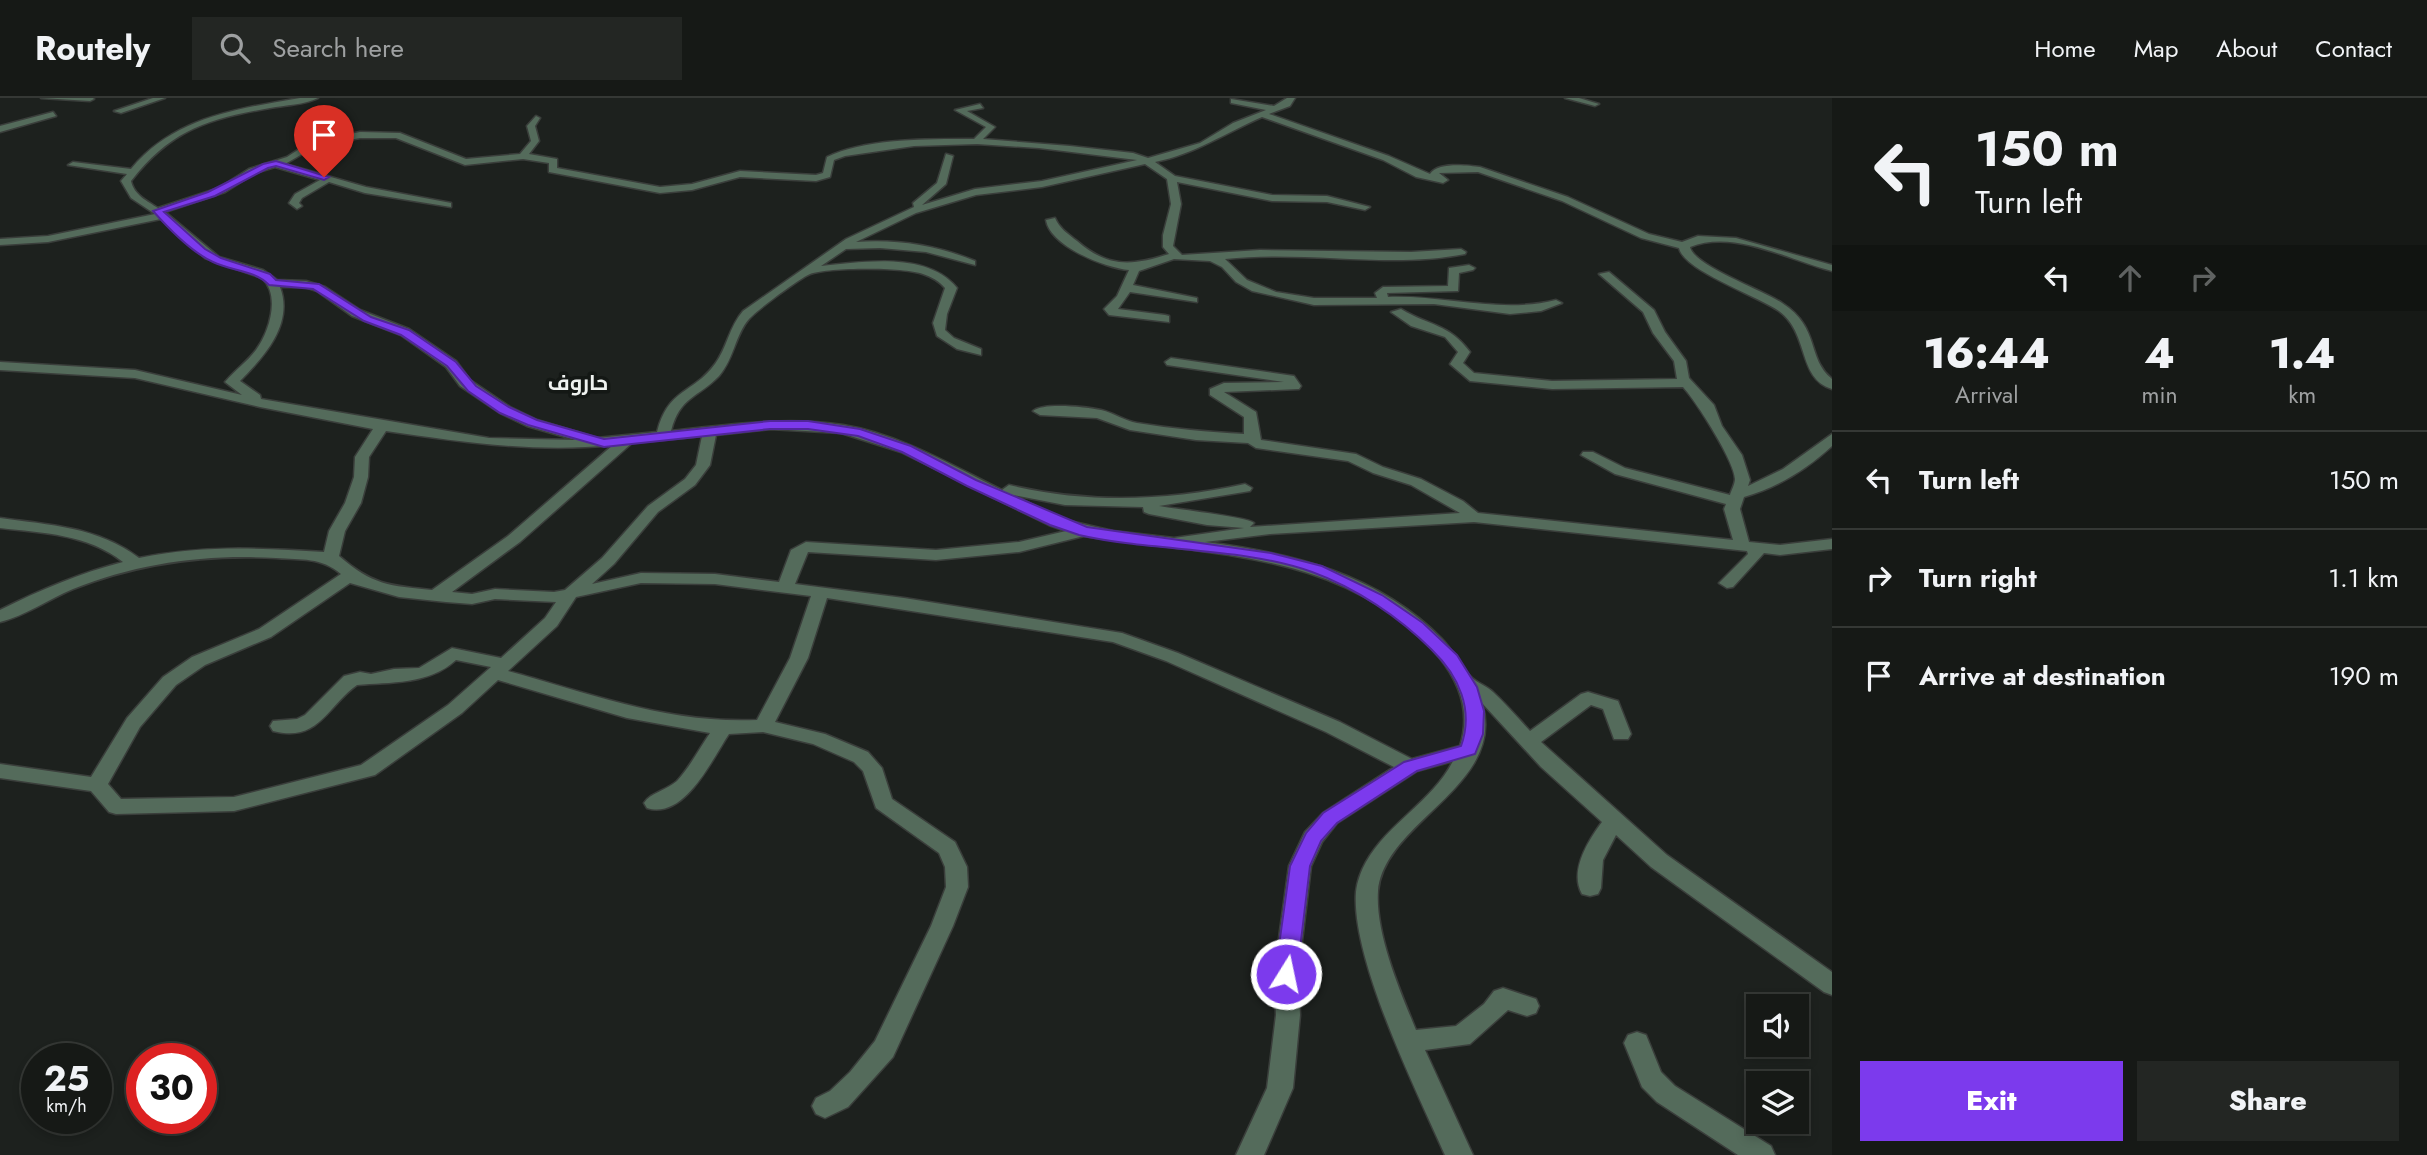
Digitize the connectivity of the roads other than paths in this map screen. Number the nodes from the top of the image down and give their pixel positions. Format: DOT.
graph roads {
  1 [pos="45,98"];
  2 [pos="162,98"];
  3 [pos="314,98"];
  4 [pos="1291,98"];
  5 [pos="1569,98"];
  6 [pos="90,99"];
  7 [pos="1234,101"];
  8 [pos="1595,104"];
  9 [pos="980,106"];
  10 [pos="1276,109"];
  11 [pos="118,111"];
  12 [pos="53,114"];
  13 [pos="1263,114"];
  14 [pos="536,118"];
  15 [pos="0,129"];
  16 [pos="978,139"];
  17 [pos="523,156"];
  18 [pos="949,156"];
  19 [pos="1147,161"];
  20 [pos="276,164"];
  21 [pos="73,165"];
  22 [pos="134,172"];
  23 [pos="1172,178"];
  24 [pos="328,179"];
  25 [pos="448,205"];
  26 [pos="298,206"];
  27 [pos="1365,207"];
  28 [pos="912,211"];
  29 [pos="161,213"];
  30 [pos="1051,220"];
  31 [pos="0,242"];
  32 [pos="1684,246"];
  33 [pos="841,247"];
  34 [pos="1461,252"];
  35 [pos="1174,256"];
  36 [pos="1212,258"];
  37 [pos="971,263"];
  38 [pos="1140,267"];
  39 [pos="1469,268"];
  40 [pos="1832,268"];
  41 [pos="805,271"];
  42 [pos="1605,274"];
  43 [pos="273,283"];
  44 [pos="1129,288"];
  45 [pos="1193,300"];
  46 [pos="1384,302"];
  47 [pos="1556,303"];
  48 [pos="1397,312"];
  49 [pos="1166,319"];
  50 [pos="977,352"];
  51 [pos="1171,362"];
  52 [pos="0,366"];
  53 [pos="1685,383"];
  54 [pos="1832,385"];
  55 [pos="260,403"];
  56 [pos="1040,411"];
  57 [pos="382,426"];
  58 [pos="710,430"];
  59 [pos="663,436"];
  60 [pos="1832,438"];
  61 [pos="1251,439"];
  62 [pos="625,440"];
  63 [pos="604,443"];
  64 [pos="1588,455"];
  65 [pos="1245,488"];
  66 [pos="988,490"];
  67 [pos="1736,498"];
  68 [pos="1112,502"];
  69 [pos="1474,517"];
  70 [pos="0,523"];
  71 [pos="1270,529"];
  72 [pos="1084,531"];
  73 [pos="1163,543"];
  74 [pos="1832,544"];
  75 [pos="1748,546"];
  76 [pos="331,557"];
  77 [pos="134,562"];
  78 [pos="350,575"];
  79 [pos="1727,583"];
  80 [pos="786,587"];
  81 [pos="821,592"];
  82 [pos="570,594"];
  83 [pos="437,595"];
  84 [pos="0,617"];
  85 [pos="499,670"];
  86 [pos="1465,681"];
  87 [pos="279,726"];
  88 [pos="763,726"];
  89 [pos="722,730"];
  90 [pos="1621,734"];
  91 [pos="1528,742"];
  92 [pos="1469,750"];
  93 [pos="1410,766"];
  94 [pos="0,771"];
  95 [pos="97,785"];
  96 [pos="654,803"];
  97 [pos="1614,822"];
  98 [pos="1590,888"];
  99 [pos="1832,985"];
  100 [pos="1527,1006"];
  101 [pos="1410,1041"];
  102 [pos="1637,1043"];
  103 [pos="825,1106"];
  104 [pos="1250,1155"];
  105 [pos="1460,1155"];
  106 [pos="1761,1155"];
  1 -- 6 [label="street"];
  2 -- 11 [label="street"];
  3 -- 22 [label="street"];
  4 -- 10 [label="street"];
  5 -- 8 [label="street"];
  7 -- 10 [label="street"];
  9 -- 16 [label="street"];
  10 -- 13 [label="street"];
  12 -- 15 [label="street"];
  13 -- 19 [label="street"];
  13 -- 32 [label="street"];
  14 -- 17 [label="street"];
  16 -- 17 [label="street"];
  16 -- 19 [label="street"];
  17 -- 20 [label="street"];
  18 -- 28 [label="street"];
  19 -- 23 [label="street"];
  19 -- 28 [label="street"];
  20 -- 24 [label="street"];
  20 -- 29 [label="street"];
  21 -- 22 [label="street"];
  22 -- 29 [label="street"];
  23 -- 27 [label="street"];
  23 -- 35 [label="street"];
  24 -- 25 [label="street"];
  24 -- 26 [label="street"];
  28 -- 33 [label="street"];
  29 -- 31 [label="street"];
  29 -- 43 [label="street"];
  30 -- 38 [label="street"];
  32 -- 40 [label="street"];
  32 -- 54 [label="street"];
  33 -- 37 [label="street"];
  33 -- 41 [label="street"];
  34 -- 36 [label="street"];
  35 -- 36 [label="street"];
  35 -- 38 [label="street"];
  36 -- 46 [label="street"];
  38 -- 44 [label="street"];
  39 -- 46 [label="street"];
  41 -- 50 [label="street"];
  41 -- 59 [label="street"];
  42 -- 53 [label="street"];
  43 -- 55 [label="street"];
  43 -- 63 [label="street"];
  44 -- 45 [label="street"];
  44 -- 49 [label="street"];
  46 -- 47 [label="street"];
  48 -- 53 [label="street"];
  51 -- 61 [label="street"];
  52 -- 55 [label="street"];
  53 -- 67 [label="street"];
  55 -- 57 [label="street"];
  56 -- 61 [label="street"];
  57 -- 63 [label="street"];
  57 -- 76 [label="street"];
  58 -- 59 [label="street"];
  58 -- 66 [label="street"];
  58 -- 82 [label="street"];
  59 -- 62 [label="street"];
  60 -- 67 [label="street"];
  61 -- 69 [label="street"];
  62 -- 63 [label="street"];
  62 -- 83 [label="street"];
  64 -- 67 [label="street"];
  65 -- 68 [label="street"];
  66 -- 68 [label="street"];
  66 -- 72 [label="street"];
  67 -- 75 [label="street"];
  68 -- 71 [label="street"];
  69 -- 71 [label="street"];
  69 -- 75 [label="street"];
  70 -- 77 [label="street"];
  71 -- 73 [label="street"];
  72 -- 73 [label="street"];
  72 -- 80 [label="street"];
  73 -- 86 [label="street"];
  74 -- 75 [label="street"];
  75 -- 79 [label="street"];
  76 -- 77 [label="street"];
  76 -- 78 [label="street"];
  77 -- 84 [label="street"];
  78 -- 83 [label="street"];
  78 -- 95 [label="street"];
  80 -- 81 [label="street"];
  80 -- 82 [label="street"];
  81 -- 88 [label="street"];
  81 -- 93 [label="street"];
  82 -- 83 [label="street"];
  82 -- 85 [label="street"];
  85 -- 87 [label="street"];
  85 -- 89 [label="street"];
  85 -- 95 [label="street"];
  86 -- 91 [label="street"];
  86 -- 92 [label="street"];
  88 -- 89 [label="street"];
  88 -- 103 [label="street"];
  89 -- 96 [label="street"];
  90 -- 91 [label="street"];
  91 -- 97 [label="street"];
  92 -- 93 [label="street"];
  92 -- 101 [label="street"];
  93 -- 104 [label="street"];
  94 -- 95 [label="street"];
  97 -- 98 [label="street"];
  97 -- 99 [label="street"];
  100 -- 101 [label="street"];
  101 -- 105 [label="street"];
  102 -- 106 [label="street"];
}
